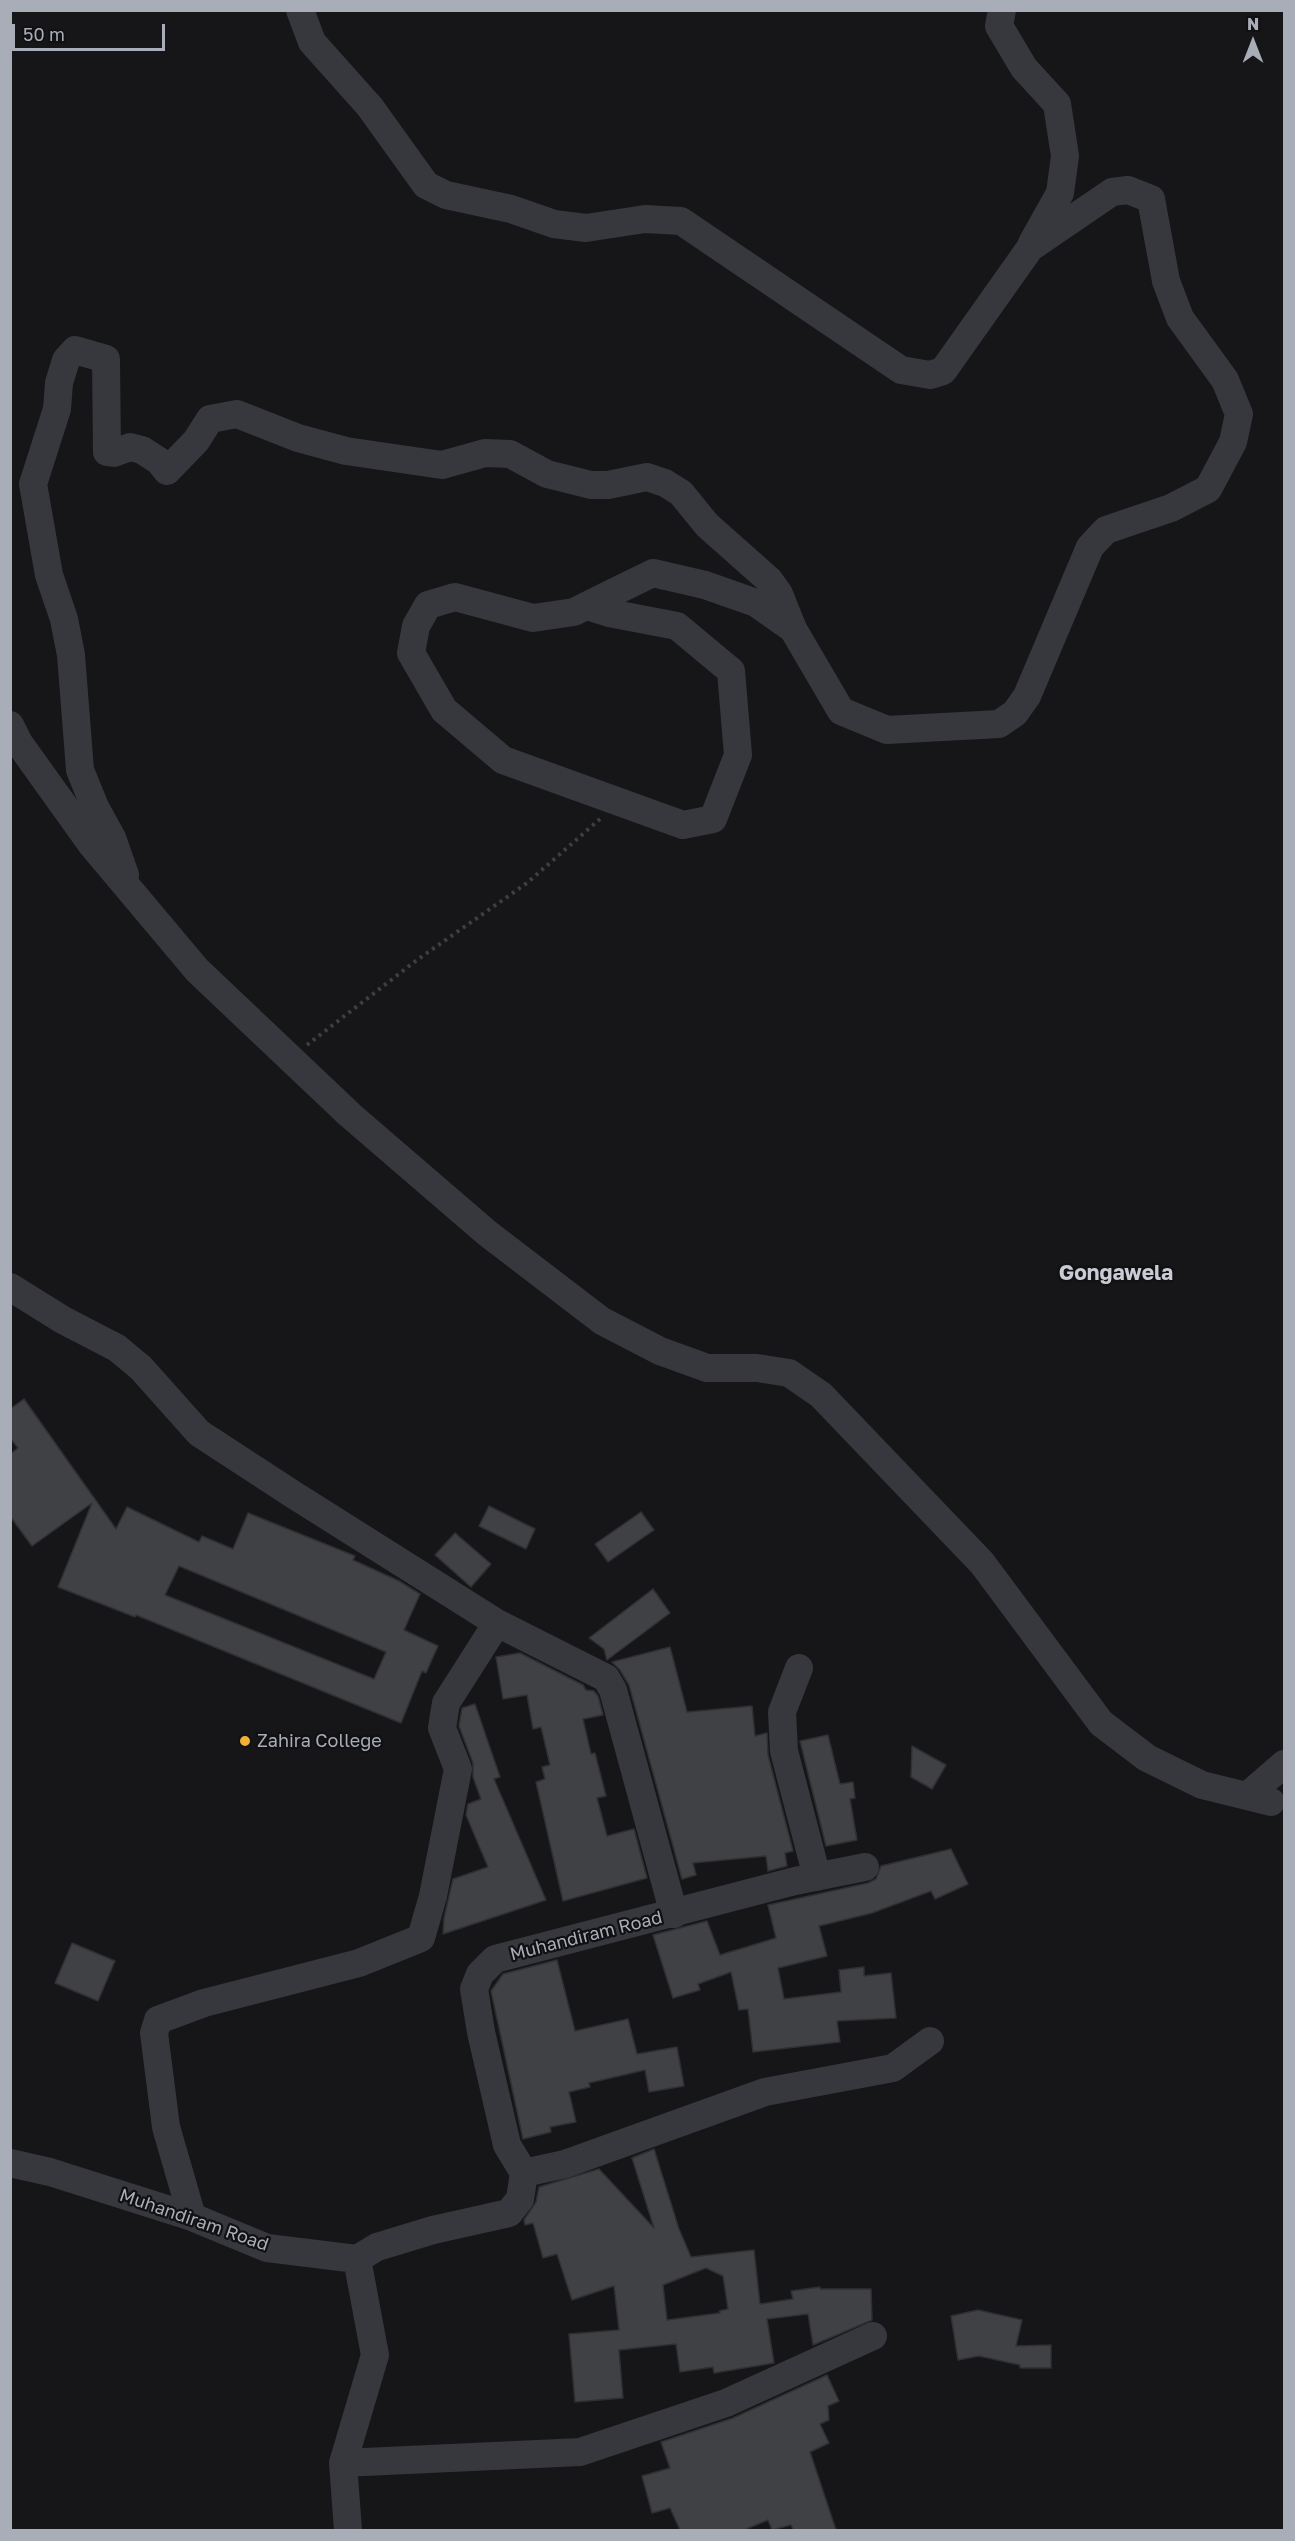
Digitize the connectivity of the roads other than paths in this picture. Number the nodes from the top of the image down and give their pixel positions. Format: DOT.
graph roads {
  1 [pos="300,10"];
  2 [pos="1002,10"];
  3 [pos="1030,248"];
  4 [pos="586,606"];
  5 [pos="793,629"];
  6 [pos="10,725"];
  7 [pos="131,891"];
  8 [pos="10,1287"];
  9 [pos="497,1623"];
  10 [pos="800,1668"];
  11 [pos="1284,1764"];
  12 [pos="865,1867"];
  13 [pos="817,1877"];
  14 [pos="674,1914"];
  15 [pos="930,2041"];
  16 [pos="10,2163"];
  17 [pos="524,2173"];
  18 [pos="192,2217"];
  19 [pos="357,2259"];
  20 [pos="873,2336"];
  21 [pos="344,2463"];
  22 [pos="348,2530"];
  1 -- 3 [label="street"];
  2 -- 3 [label="street"];
  3 -- 5 [label="street"];
  4 -- 4 [label="street"];
  4 -- 5 [label="street"];
  5 -- 7 [label="street"];
  6 -- 7 [label="street"];
  7 -- 11 [label="street"];
  8 -- 9 [label="street"];
  9 -- 14 [label="street"];
  9 -- 18 [label="street"];
  10 -- 13 [label="street"];
  12 -- 13 [label="street, Muhandiram Road"];
  13 -- 14 [label="street, Muhandiram Road"];
  14 -- 17 [label="street, Muhandiram Road"];
  15 -- 17 [label="street"];
  16 -- 18 [label="street, Muhandiram Road"];
  17 -- 19 [label="street"];
  18 -- 19 [label="street, Muhandiram Road"];
  19 -- 21 [label="street"];
  20 -- 21 [label="street"];
  21 -- 22 [label="street"];
}
